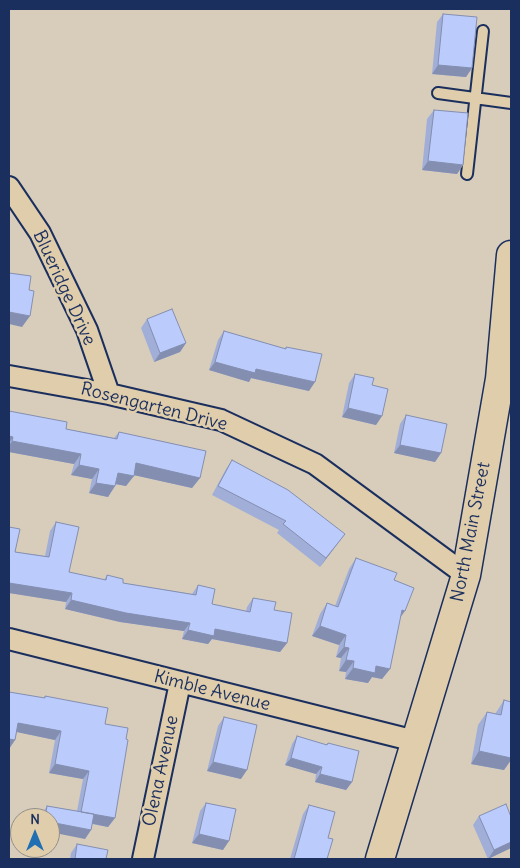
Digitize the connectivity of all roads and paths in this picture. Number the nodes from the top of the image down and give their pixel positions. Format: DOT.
graph roads {
  1 [pos="483,31"];
  2 [pos="438,93"];
  3 [pos="476,98"];
  4 [pos="511,103"];
  5 [pos="467,174"];
  6 [pos="9,187"];
  7 [pos="511,255"];
  8 [pos="9,376"];
  9 [pos="108,394"];
  10 [pos="466,575"];
  11 [pos="9,639"];
  12 [pos="180,683"];
  13 [pos="415,741"];
  14 [pos="143,859"];
  15 [pos="380,859"];
  1 -- 3 [label="lane"];
  2 -- 3 [label="lane"];
  3 -- 4 [label="lane"];
  3 -- 5 [label="lane"];
  6 -- 9 [label="street, Blueridge Drive"];
  7 -- 10 [label="main road, North Main Street"];
  8 -- 9 [label="street, Rosengarten Drive"];
  9 -- 10 [label="street, Rosengarten Drive"];
  10 -- 13 [label="main road, North Main Street"];
  11 -- 12 [label="street, Kimble Avenue"];
  12 -- 13 [label="street, Kimble Avenue"];
  12 -- 14 [label="street, Olena Avenue"];
  13 -- 15 [label="main road, North Main Street"];
}
